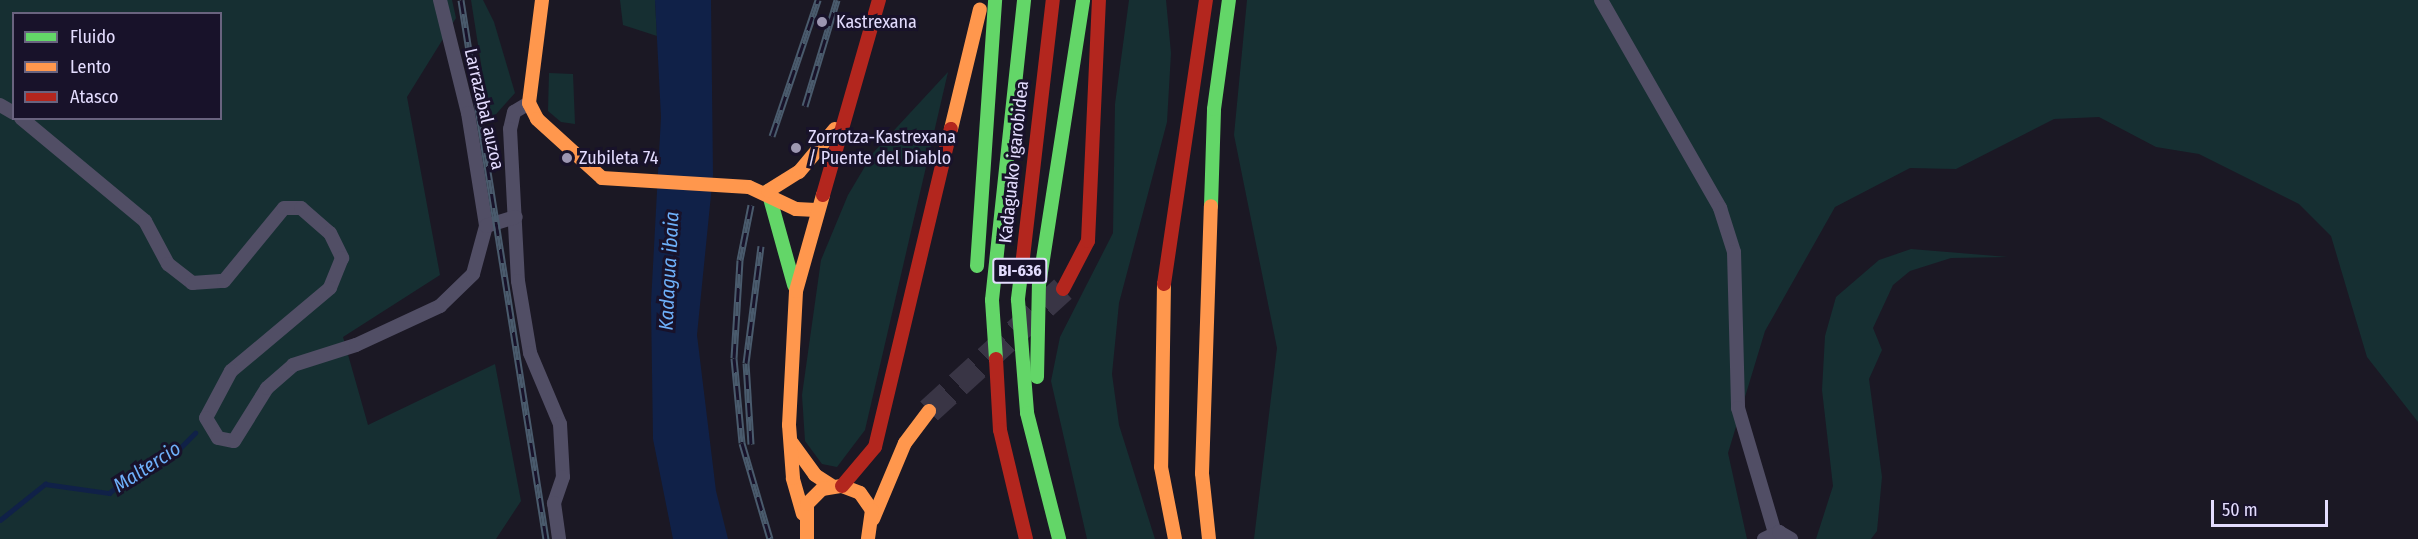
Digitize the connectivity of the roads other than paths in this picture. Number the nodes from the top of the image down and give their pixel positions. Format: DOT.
graph roads {
  1 [pos="440,0"];
  2 [pos="542,0"];
  3 [pos="879,0"];
  4 [pos="982,0"];
  5 [pos="995,0"];
  6 [pos="1024,0"];
  7 [pos="1053,0"];
  8 [pos="1083,0"];
  9 [pos="1099,0"];
  10 [pos="1206,0"];
  11 [pos="1229,0"];
  12 [pos="1601,0"];
  13 [pos="529,103"];
  14 [pos="23,120"];
  15 [pos="841,121"];
  16 [pos="768,191"];
  17 [pos="816,210"];
  18 [pos="516,217"];
  19 [pos="486,226"];
  20 [pos="1063,289"];
  21 [pos="795,291"];
  22 [pos="978,340"];
  23 [pos="981,386"];
  24 [pos="929,411"];
  25 [pos="791,441"];
  26 [pos="1040,470"];
  27 [pos="837,486"];
  28 [pos="803,514"];
  29 [pos="873,519"];
  30 [pos="1023,533"];
  31 [pos="1770,536"];
  32 [pos="560,539"];
  33 [pos="807,539"];
  34 [pos="868,539"];
  35 [pos="1059,539"];
  36 [pos="1175,539"];
  37 [pos="1209,539"];
  38 [pos="1791,539"];
  1 -- 19 [label="street, Larrazabal auzoa"];
  2 -- 13 [label="main road"];
  3 -- 15 [label="main road"];
  4 -- 27 [label="main road"];
  5 -- 22 [label="main road"];
  6 -- 30 [label="main road, Kadaguako igarobidea / BI-636"];
  7 -- 26 [label="main road, Kadaguako igarobidea / BI-636"];
  8 -- 26 [label="main road"];
  9 -- 20 [label="main road"];
  10 -- 36 [label="main road"];
  11 -- 37 [label="main road"];
  12 -- 31 [label="street"];
  13 -- 16 [label="main road"];
  13 -- 18 [label="street"];
  14 -- 19 [label="street"];
  15 -- 16 [label="main road"];
  15 -- 17 [label="main road"];
  16 -- 17 [label="main road"];
  16 -- 21 [label="main road"];
  17 -- 21 [label="main road"];
  18 -- 19 [label="street"];
  18 -- 32 [label="street"];
  21 -- 25 [label="main road"];
  23 -- 30 [label="main road"];
  24 -- 29 [label="main road"];
  25 -- 27 [label="main road"];
  25 -- 28 [label="main road"];
  26 -- 35 [label="main road, Kadaguako igarobidea / BI-636"];
  27 -- 28 [label="main road"];
  27 -- 29 [label="main road"];
  28 -- 33 [label="main road"];
  29 -- 34 [label="main road"];
  31 -- 38 [label="street"];
}
